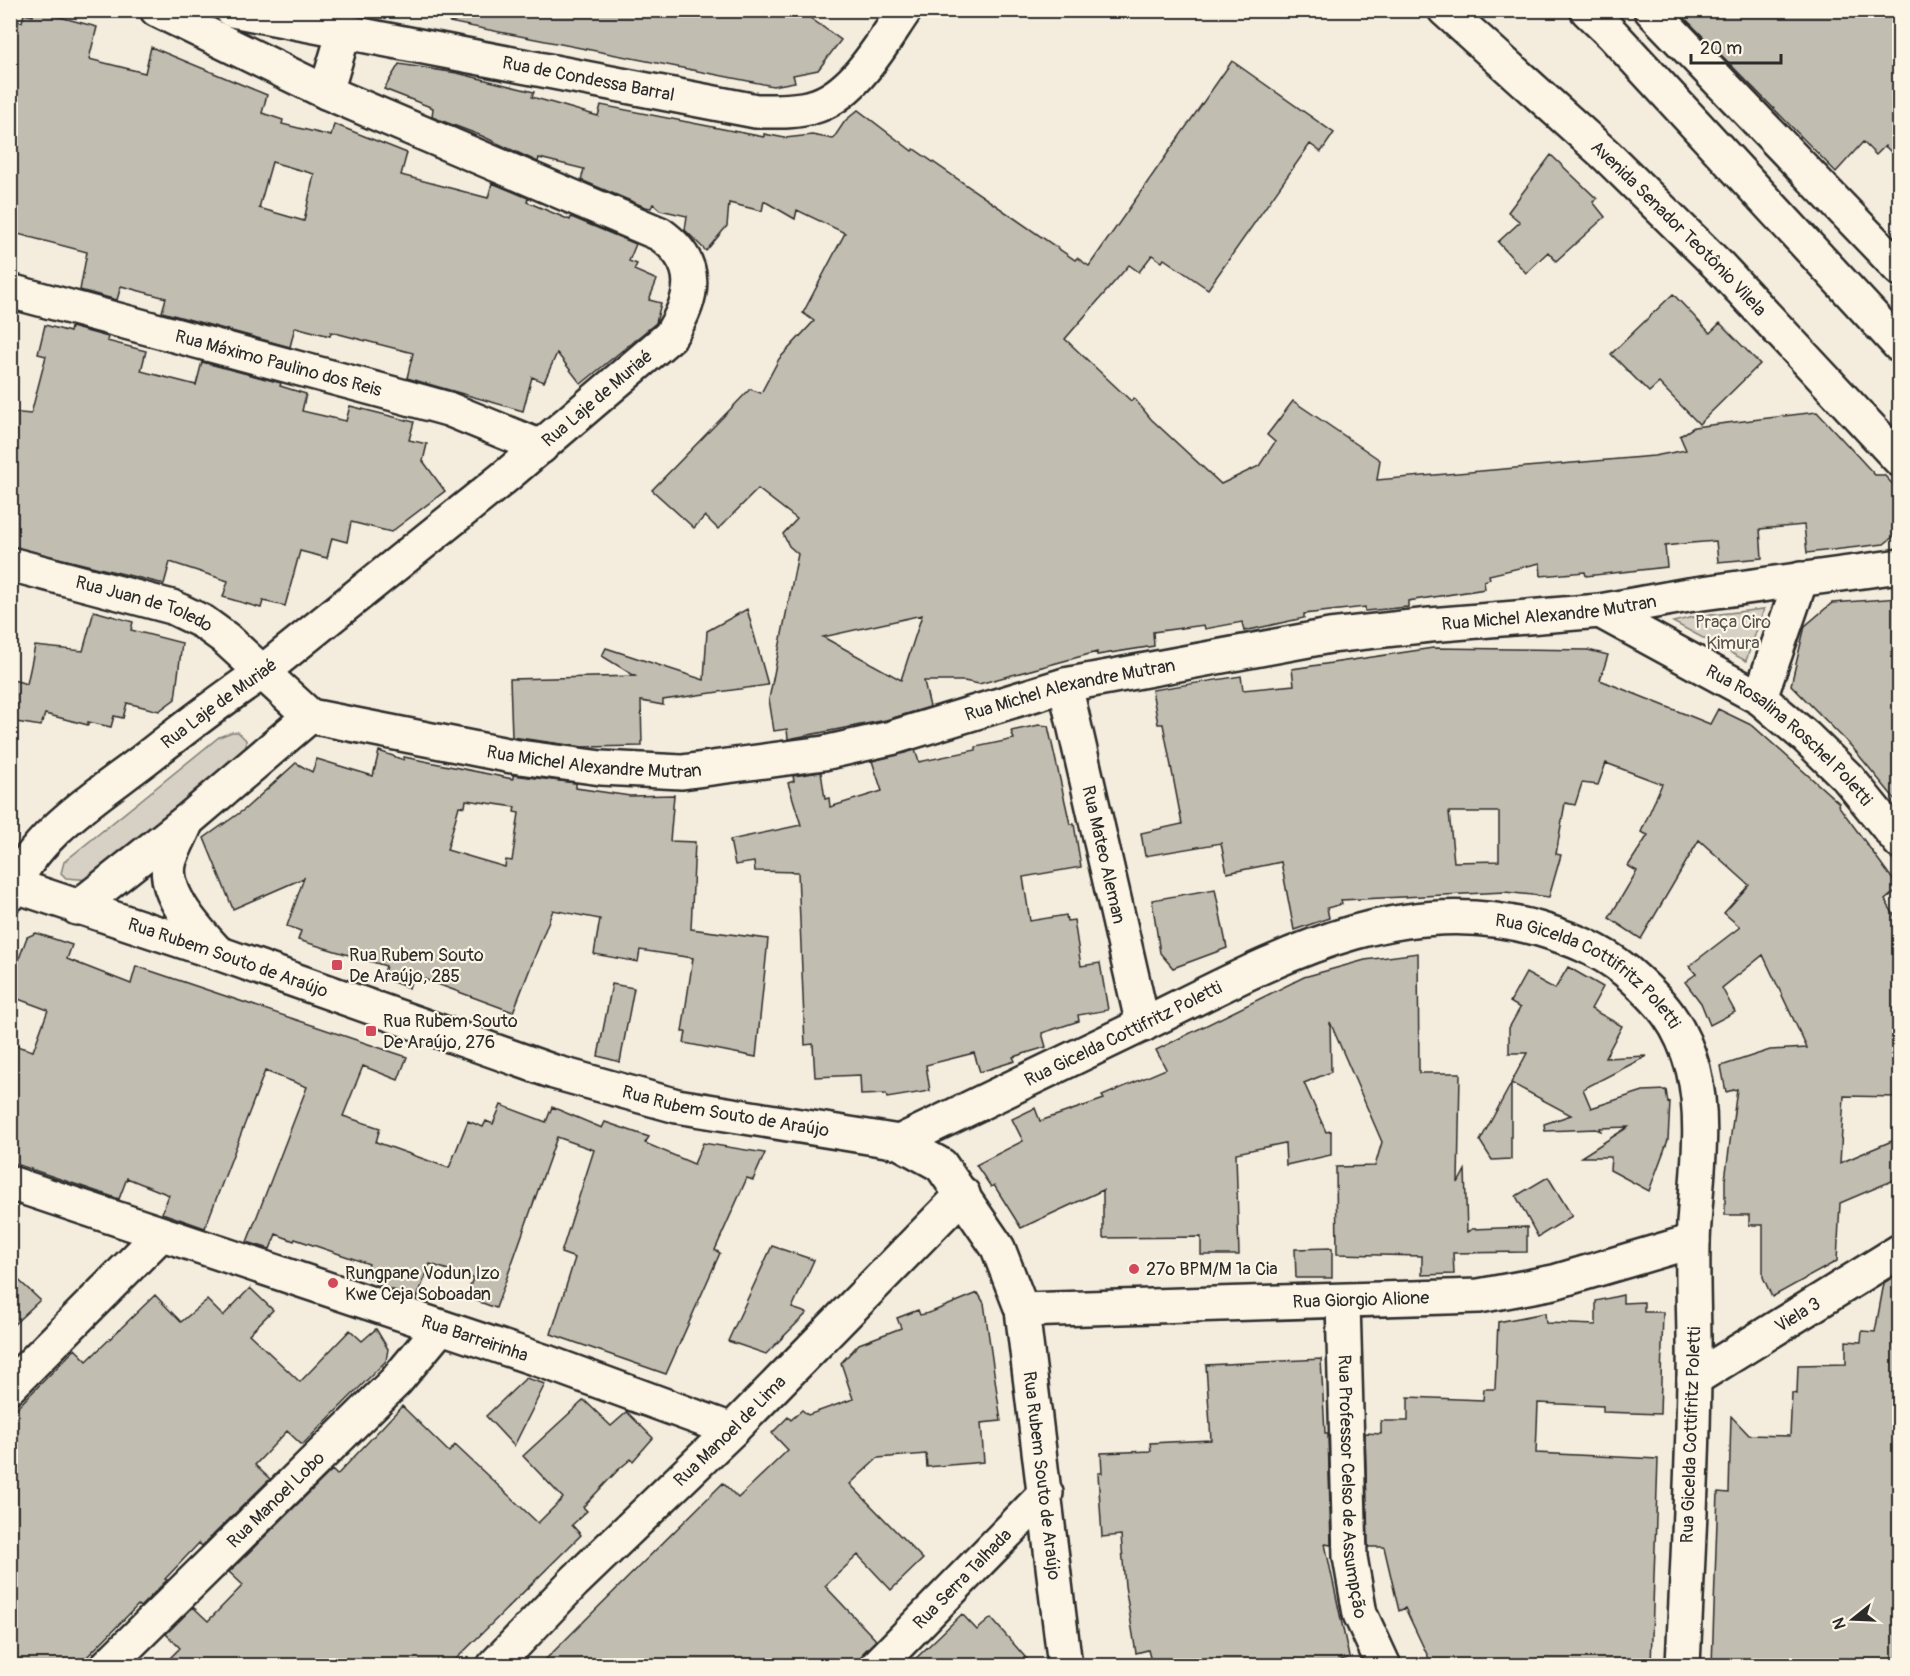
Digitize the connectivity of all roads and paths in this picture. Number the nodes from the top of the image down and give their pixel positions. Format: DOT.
graph roads {
  1 [pos="157,10"];
  2 [pos="231,10"];
  3 [pos="905,10"];
  4 [pos="1445,10"];
  5 [pos="1587,10"];
  6 [pos="1651,10"];
  7 [pos="344,32"];
  8 [pos="326,92"];
  9 [pos="1899,269"];
  10 [pos="10,291"];
  11 [pos="1899,346"];
  12 [pos="541,447"];
  13 [pos="1899,460"];
  14 [pos="10,564"];
  15 [pos="1899,566"];
  16 [pos="1801,579"];
  17 [pos="1600,611"];
  18 [pos="261,673"];
  19 [pos="1065,685"];
  20 [pos="1760,698"];
  21 [pos="310,716"];
  22 [pos="188,820"];
  23 [pos="1899,842"];
  24 [pos="12,888"];
  25 [pos="77,908"];
  26 [pos="218,953"];
  27 [pos="1143,1025"];
  28 [pos="899,1142"];
  29 [pos="10,1183"];
  30 [pos="963,1194"];
  31 [pos="161,1234"];
  32 [pos="1693,1241"];
  33 [pos="1899,1251"];
  34 [pos="1343,1303"];
  35 [pos="1022,1310"];
  36 [pos="440,1328"];
  37 [pos="1694,1379"];
  38 [pos="10,1386"];
  39 [pos="732,1430"];
  40 [pos="1046,1492"];
  41 [pos="108,1665"];
  42 [pos="494,1665"];
  43 [pos="877,1665"];
  44 [pos="1065,1665"];
  45 [pos="1384,1665"];
  46 [pos="1683,1665"];
  1 -- 8 [label="street, Rua Laje de Muriaé"];
  2 -- 7 [label="street, Rua de Condessa Barral"];
  3 -- 7 [label="street, Rua de Condessa Barral"];
  4 -- 13 [label="street, Avenida Senador Teotônio Vilela"];
  5 -- 11 [label="street"];
  6 -- 9 [label="street"];
  7 -- 8 [label="street"];
  8 -- 12 [label="street, Rua Laje de Muriaé"];
  10 -- 12 [label="street, Rua Máximo Paulino dos Reis"];
  12 -- 18 [label="street, Rua Laje de Muriaé"];
  14 -- 18 [label="street, Rua Juan de Toledo"];
  15 -- 16 [label="street, Rua Michel Alexandre Mutran"];
  16 -- 17 [label="street, Rua Michel Alexandre Mutran"];
  16 -- 20 [label="street"];
  17 -- 19 [label="street, Rua Michel Alexandre Mutran"];
  17 -- 20 [label="street, Rua Rosalina Roschel Poletti"];
  18 -- 21 [label="street"];
  18 -- 24 [label="street, Rua Laje de Muriaé"];
  19 -- 21 [label="street, Rua Michel Alexandre Mutran"];
  19 -- 27 [label="street, Rua Mateo Aleman"];
  20 -- 23 [label="street, Rua Rosalina Roschel Poletti"];
  21 -- 22 [label="street"];
  22 -- 25 [label="street"];
  22 -- 26 [label="street"];
  24 -- 25 [label="street, Rua Rubem Souto de Araújo"];
  25 -- 26 [label="street, Rua Rubem Souto de Araújo"];
  26 -- 28 [label="street, Rua Rubem Souto de Araújo"];
  27 -- 28 [label="street, Rua Gicelda Cottifritz Poletti"];
  27 -- 32 [label="street, Rua Gicelda Cottifritz Poletti"];
  28 -- 30 [label="street, Rua Rubem Souto de Araújo"];
  29 -- 31 [label="street, Rua Barreirinha"];
  30 -- 35 [label="street, Rua Rubem Souto de Araújo"];
  30 -- 39 [label="street, Rua Manoel de Lima"];
  31 -- 36 [label="street, Rua Barreirinha"];
  31 -- 38 [label="street"];
  32 -- 34 [label="street, Rua Giorgio Alione"];
  32 -- 37 [label="street, Rua Gicelda Cottifritz Poletti"];
  33 -- 37 [label="street, Viela 3"];
  34 -- 35 [label="street, Rua Giorgio Alione"];
  34 -- 45 [label="street, Rua Professor Celso de Assumpção"];
  35 -- 40 [label="street, Rua Rubem Souto de Araújo"];
  36 -- 39 [label="street, Rua Barreirinha"];
  36 -- 41 [label="street, Rua Manoel Lobo"];
  37 -- 46 [label="street, Rua Gicelda Cottifritz Poletti"];
  39 -- 42 [label="street, Rua Manoel de Lima"];
  40 -- 43 [label="street, Rua Serra Talhada"];
  40 -- 44 [label="street, Rua Rubem Souto de Araújo"];
}
